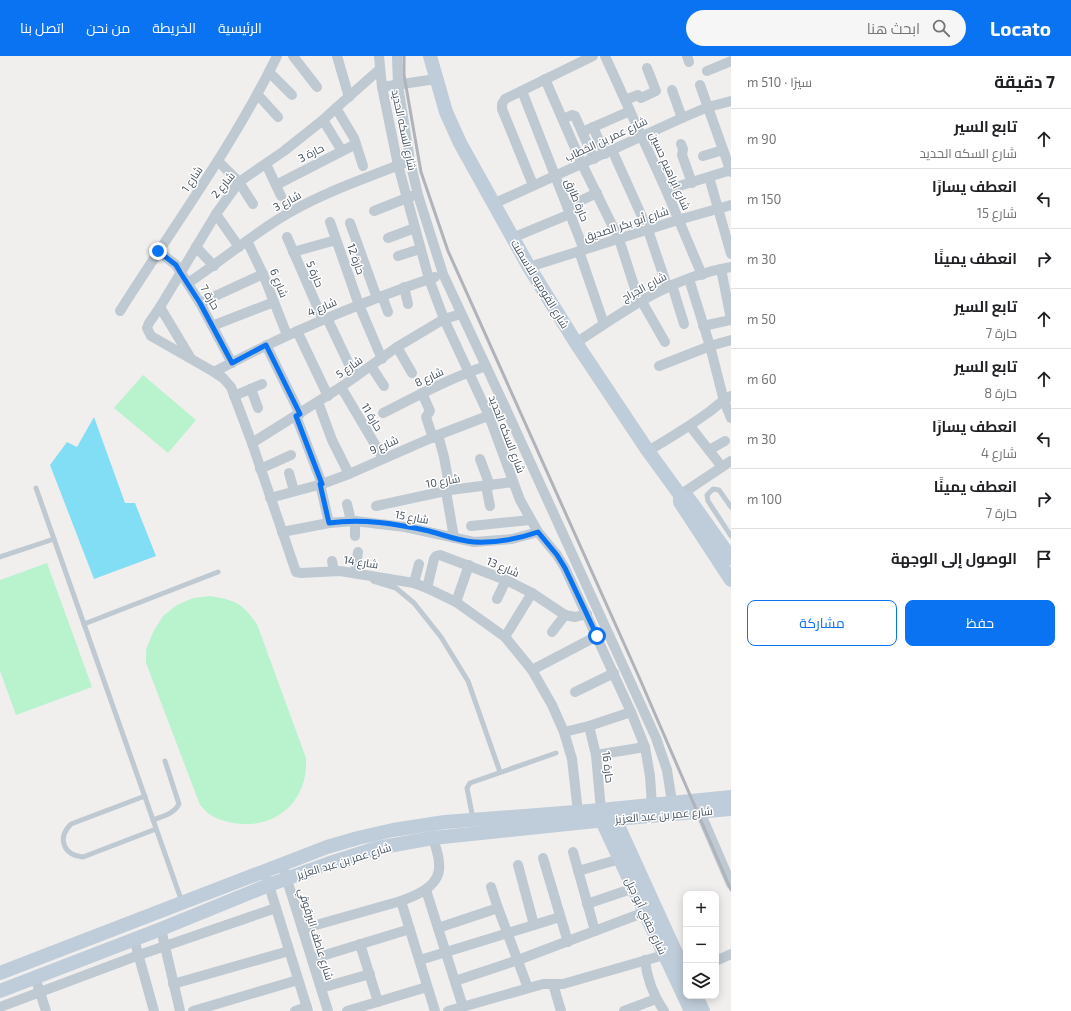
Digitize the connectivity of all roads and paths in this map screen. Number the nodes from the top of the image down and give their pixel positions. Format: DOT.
graph roads {
  1 [pos="277,56"];
  2 [pos="293,56"];
  3 [pos="338,56"];
  4 [pos="379,56"];
  5 [pos="397,56"];
  6 [pos="430,56"];
  7 [pos="593,56"];
  8 [pos="605,56"];
  9 [pos="731,61"];
  10 [pos="647,68"];
  11 [pos="380,69"];
  12 [pos="707,71"];
  13 [pos="269,72"];
  14 [pos="436,79"];
  15 [pos="545,79"];
  16 [pos="398,85"];
  17 [pos="700,85"];
  18 [pos="317,87"];
  19 [pos="382,87"];
  20 [pos="672,90"];
  21 [pos="522,91"];
  22 [pos="258,95"];
  23 [pos="292,95"];
  24 [pos="349,97"];
  25 [pos="625,100"];
  26 [pos="731,101"];
  27 [pos="708,107"];
  28 [pos="336,108"];
  29 [pos="630,111"];
  30 [pos="278,117"];
  31 [pos="682,118"];
  32 [pos="563,119"];
  33 [pos="323,120"];
  34 [pos="593,127"];
  35 [pos="582,132"];
  36 [pos="641,137"];
  37 [pos="356,144"];
  38 [pos="681,144"];
  39 [pos="723,150"];
  40 [pos="342,151"];
  41 [pos="608,152"];
  42 [pos="703,156"];
  43 [pos="594,159"];
  44 [pos="218,161"];
  45 [pos="410,161"];
  46 [pos="266,164"];
  47 [pos="582,164"];
  48 [pos="398,165"];
  49 [pos="363,166"];
  50 [pos="731,171"];
  51 [pos="554,176"];
  52 [pos="709,177"];
  53 [pos="239,182"];
  54 [pos="692,182"];
  55 [pos="276,185"];
  56 [pos="533,185"];
  57 [pos="666,190"];
  58 [pos="597,193"];
  59 [pos="418,195"];
  60 [pos="281,196"];
  61 [pos="407,198"];
  62 [pos="253,204"];
  63 [pos="493,204"];
  64 [pos="731,205"];
  65 [pos="718,209"];
  66 [pos="374,211"];
  67 [pos="568,211"];
  68 [pos="216,214"];
  69 [pos="678,220"];
  70 [pos="330,222"];
  71 [pos="350,223"];
  72 [pos="415,228"];
  73 [pos="648,230"];
  74 [pos="287,237"];
  75 [pos="388,238"];
  76 [pos="512,238"];
  77 [pos="619,239"];
  78 [pos="336,240"];
  79 [pos="243,244"];
  80 [pos="196,247"];
  81 [pos="420,249"];
  82 [pos="158,251"];
  83 [pos="582,251"];
  84 [pos="293,252"];
  85 [pos="731,254"];
  86 [pos="398,256"];
  87 [pos="214,266"];
  88 [pos="529,267"];
  89 [pos="731,267"];
  90 [pos="721,269"];
  91 [pos="180,272"];
  92 [pos="263,274"];
  93 [pos="443,274"];
  94 [pos="702,275"];
  95 [pos="429,279"];
  96 [pos="689,279"];
  97 [pos="188,283"];
  98 [pos="669,286"];
  99 [pos="404,287"];
  100 [pos="379,297"];
  101 [pos="640,301"];
  102 [pos="274,302"];
  103 [pos="200,303"];
  104 [pos="408,304"];
  105 [pos="359,305"];
  106 [pos="160,307"];
  107 [pos="120,311"];
  108 [pos="388,312"];
  109 [pos="461,314"];
  110 [pos="325,319"];
  111 [pos="444,319"];
  112 [pos="731,320"];
  113 [pos="604,324"];
  114 [pos="684,324"];
  115 [pos="212,326"];
  116 [pos="703,326"];
  117 [pos="297,331"];
  118 [pos="287,335"];
  119 [pos="151,336"];
  120 [pos="731,340"];
  121 [pos="665,342"];
  122 [pos="576,343"];
  123 [pos="266,345"];
  124 [pos="710,346"];
  125 [pos="397,348"];
  126 [pos="191,358"];
  127 [pos="382,359"];
  128 [pos="232,363"];
  129 [pos="371,366"];
  130 [pos="486,366"];
  131 [pos="659,366"];
  132 [pos="214,372"];
  133 [pos="469,372"];
  134 [pos="412,373"];
  135 [pos="355,377"];
  136 [pos="262,384"];
  137 [pos="384,386"];
  138 [pos="341,387"];
  139 [pos="251,389"];
  140 [pos="422,393"];
  141 [pos="234,396"];
  142 [pos="328,396"];
  143 [pos="727,397"];
  144 [pos="318,402"];
  145 [pos="258,408"];
  146 [pos="506,409"];
  147 [pos="383,413"];
  148 [pos="298,415"];
  149 [pos="489,416"];
  150 [pos="731,418"];
  151 [pos="690,426"];
  152 [pos="436,437"];
  153 [pos="725,441"];
  154 [pos="252,443"];
  155 [pos="709,450"];
  156 [pos="648,451"];
  157 [pos="291,455"];
  158 [pos="384,458"];
  159 [pos="480,459"];
  160 [pos="731,461"];
  161 [pos="722,467"];
  162 [pos="260,469"];
  163 [pos="290,473"];
  164 [pos="349,474"];
  165 [pos="513,482"];
  166 [pos="321,484"];
  167 [pos="488,486"];
  168 [pos="36,488"];
  169 [pos="294,491"];
  170 [pos="448,491"];
  171 [pos="680,495"];
  172 [pos="270,498"];
  173 [pos="347,504"];
  174 [pos="376,506"];
  175 [pos="490,506"];
  176 [pos="731,507"];
  177 [pos="530,520"];
  178 [pos="353,521"];
  179 [pos="329,523"];
  180 [pos="471,526"];
  181 [pos="282,532"];
  182 [pos="538,532"];
  183 [pos="355,536"];
  184 [pos="731,536"];
  185 [pos="454,538"];
  186 [pos="54,539"];
  187 [pos="358,552"];
  188 [pos="0,557"];
  189 [pos="731,558"];
  190 [pos="418,564"];
  191 [pos="469,565"];
  192 [pos="218,572"];
  193 [pos="355,572"];
  194 [pos="506,580"];
  195 [pos="731,580"];
  196 [pos="373,581"];
  197 [pos="414,583"];
  198 [pos="427,588"];
  199 [pos="532,593"];
  200 [pos="497,599"];
  201 [pos="456,602"];
  202 [pos="587,614"];
  203 [pos="565,616"];
  204 [pos="84,624"];
  205 [pos="552,632"];
  206 [pos="597,636"];
  207 [pos="505,637"];
  208 [pos="532,670"];
  209 [pos="614,672"];
  210 [pos="575,692"];
  211 [pos="631,712"];
  212 [pos="589,726"];
  213 [pos="564,732"];
  214 [pos="645,747"];
  215 [pos="556,753"];
  216 [pos="596,755"];
  217 [pos="165,761"];
  218 [pos="500,772"];
  219 [pos="145,796"];
  220 [pos="731,797"];
  221 [pos="672,802"];
  222 [pos="715,804"];
  223 [pos="652,805"];
  224 [pos="731,809"];
  225 [pos="578,812"];
  226 [pos="700,812"];
  227 [pos="606,817"];
  228 [pos="153,820"];
  229 [pos="473,820"];
  230 [pos="156,829"];
  231 [pos="433,838"];
  232 [pos="573,852"];
  233 [pos="543,858"];
  234 [pos="620,858"];
  235 [pos="282,864"];
  236 [pos="518,865"];
  237 [pos="264,871"];
  238 [pos="578,871"];
  239 [pos="286,878"];
  240 [pos="731,884"];
  241 [pos="269,885"];
  242 [pos="491,887"];
  243 [pos="634,888"];
  244 [pos="426,890"];
  245 [pos="401,901"];
  246 [pos="182,903"];
  247 [pos="587,904"];
  248 [pos="276,908"];
  249 [pos="498,908"];
  250 [pos="645,912"];
  251 [pos="560,917"];
  252 [pos="534,925"];
  253 [pos="438,928"];
  254 [pos="161,929"];
  255 [pos="302,929"];
  256 [pos="410,929"];
  257 [pos="595,931"];
  258 [pos="508,933"];
  259 [pos="134,939"];
  260 [pos="568,942"];
  261 [pos="360,944"];
  262 [pos="164,946"];
  263 [pos="289,950"];
  264 [pos="446,953"];
  265 [pos="731,954"];
  266 [pos="139,955"];
  267 [pos="664,955"];
  268 [pos="312,959"];
  269 [pos="420,960"];
  270 [pos="518,960"];
  271 [pos="645,960"];
  272 [pos="719,960"];
  273 [pos="683,969"];
  274 [pos="0,973"];
  275 [pos="370,974"];
  276 [pos="35,977"];
  277 [pos="298,980"];
  278 [pos="455,981"];
  279 [pos="173,984"];
  280 [pos="553,984"];
  281 [pos="427,987"];
  282 [pos="321,988"];
  283 [pos="528,988"];
  284 [pos="0,991"];
  285 [pos="40,992"];
  286 [pos="697,999"];
  287 [pos="656,1000"];
  288 [pos="378,1002"];
  289 [pos="5,1007"];
  290 [pos="466,1008"];
  291 [pos="307,1009"];
  292 [pos="46,1011"];
  293 [pos="154,1011"];
  294 [pos="180,1011"];
  295 [pos="193,1011"];
  296 [pos="295,1011"];
  297 [pos="328,1011"];
  298 [pos="347,1011"];
  299 [pos="435,1011"];
  300 [pos="448,1011"];
  301 [pos="561,1011"];
  302 [pos="624,1011"];
  303 [pos="664,1011"];
  304 [pos="691,1011"];
  305 [pos="703,1011"];
  1 -- 13 [label="street, شارع 1"];
  2 -- 18 [label="street"];
  3 -- 24 [label="street"];
  4 -- 11 [label="street, شارع السكه الحديد"];
  5 -- 16 [label="street, شارع السكه الحديد"];
  6 -- 14 [label="main road, شارع القوميه للاسمنت"];
  7 -- 15 [label="street"];
  8 -- 25 [label="street, شارع ابراهيم حسين"];
  9 -- 12 [label="street"];
  10 -- 25 [label="street"];
  11 -- 19 [label="street, شارع السكه الحديد"];
  11 -- 24 [label="street, شارع 2"];
  13 -- 22 [label="street, شارع 1"];
  13 -- 23 [label="street"];
  14 -- 16 [label="street"];
  14 -- 63 [label="main road, شارع القوميه للاسمنت"];
  15 -- 21 [label="street"];
  15 -- 32 [label="street"];
  16 -- 19 [label="street"];
  16 -- 45 [label="street, شارع السكه الحديد"];
  17 -- 27 [label="street"];
  19 -- 48 [label="street, شارع السكه الحديد"];
  20 -- 31 [label="street"];
  21 -- 51 [label="street, حارة طارق"];
  21 -- 56 [label="street"];
  22 -- 30 [label="street"];
  22 -- 44 [label="street, شارع 1"];
  24 -- 28 [label="street, شارع 2"];
  25 -- 29 [label="street, شارع ابراهيم حسين"];
  26 -- 27 [label="street, شارع عمر بن الخطاب"];
  27 -- 31 [label="street, شارع عمر بن الخطاب"];
  27 -- 39 [label="street"];
  28 -- 33 [label="street, شارع 2"];
  28 -- 37 [label="street"];
  29 -- 34 [label="street"];
  29 -- 36 [label="street, شارع ابراهيم حسين"];
  31 -- 36 [label="street, شارع عمر بن الخطاب"];
  32 -- 35 [label="street"];
  32 -- 47 [label="street"];
  33 -- 40 [label="street"];
  33 -- 46 [label="street, شارع 2"];
  34 -- 35 [label="street"];
  34 -- 41 [label="street"];
  35 -- 43 [label="street"];
  36 -- 41 [label="street, شارع عمر بن الخطاب"];
  36 -- 57 [label="street, شارع ابراهيم حسين"];
  37 -- 40 [label="street, حارة 3"];
  37 -- 49 [label="street"];
  38 -- 54 [label="street"];
  39 -- 42 [label="street"];
  39 -- 50 [label="street"];
  40 -- 55 [label="street, حارة 3"];
  41 -- 43 [label="street, شارع عمر بن الخطاب"];
  41 -- 73 [label="street"];
  43 -- 47 [label="street, شارع عمر بن الخطاب"];
  44 -- 53 [label="street"];
  44 -- 82 [label="street, شارع 1"];
  45 -- 48 [label="street, شارع 3"];
  45 -- 59 [label="street, شارع السكه الحديد"];
  46 -- 53 [label="street, شارع 2"];
  46 -- 55 [label="street"];
  47 -- 51 [label="street, شارع عمر بن الخطاب"];
  47 -- 58 [label="street"];
  48 -- 61 [label="street, شارع السكه الحديد"];
  48 -- 79 [label="street, شارع 3"];
  50 -- 52 [label="street"];
  51 -- 56 [label="street, شارع عمر بن الخطاب"];
  51 -- 67 [label="street, حارة طارق"];
  52 -- 54 [label="street"];
  52 -- 65 [label="street"];
  53 -- 62 [label="street"];
  53 -- 68 [label="street, شارع 2"];
  54 -- 57 [label="street"];
  55 -- 60 [label="street"];
  56 -- 63 [label="street, شارع عمر بن الخطاب"];
  57 -- 69 [label="street, شارع ابراهيم حسين"];
  58 -- 67 [label="street"];
  58 -- 77 [label="street"];
  59 -- 61 [label="street"];
  59 -- 93 [label="street, شارع السكه الحديد"];
  61 -- 66 [label="street"];
  61 -- 72 [label="street, شارع السكه الحديد"];
  63 -- 76 [label="main road, شارع القوميه للاسمنت"];
  64 -- 65 [label="street, شارع أبو بكر الصديق"];
  65 -- 69 [label="street, شارع أبو بكر الصديق"];
  65 -- 85 [label="street"];
  67 -- 76 [label="street"];
  67 -- 83 [label="street, حارة طارق"];
  68 -- 79 [label="street, شارع 6"];
  68 -- 80 [label="street, شارع 2"];
  69 -- 73 [label="street, شارع أبو بكر الصديق"];
  69 -- 94 [label="street, شارع ابراهيم حسين"];
  70 -- 78 [label="street, حارة 12"];
  71 -- 100 [label="street"];
  72 -- 75 [label="street"];
  72 -- 81 [label="street, شارع السكه الحديد"];
  73 -- 77 [label="street, شارع أبو بكر الصديق"];
  73 -- 98 [label="street"];
  74 -- 84 [label="street, حارة 5"];
  76 -- 88 [label="main road, شارع القوميه للاسمنت"];
  77 -- 83 [label="street, شارع أبو بكر الصديق"];
  77 -- 101 [label="street"];
  78 -- 84 [label="street"];
  78 -- 105 [label="street, حارة 12"];
  79 -- 87 [label="street, شارع 3"];
  79 -- 92 [label="street, شارع 6"];
  80 -- 87 [label="street"];
  80 -- 91 [label="street, شارع 2"];
  81 -- 86 [label="street"];
  81 -- 95 [label="street, شارع السكه الحديد"];
  82 -- 91 [label="street, حارة 7"];
  82 -- 107 [label="street, شارع 1"];
  83 -- 88 [label="street, شارع أبو بكر الصديق"];
  83 -- 113 [label="street, حارة طارق"];
  84 -- 110 [label="street, حارة 5"];
  87 -- 97 [label="street, شارع 3"];
  88 -- 122 [label="main road, شارع القوميه للاسمنت"];
  89 -- 90 [label="street, شارع الجراج"];
  90 -- 94 [label="street, شارع الجراج"];
  90 -- 112 [label="street"];
  91 -- 97 [label="street, حارة 7"];
  91 -- 106 [label="street, شارع 2"];
  92 -- 102 [label="street, شارع 6"];
  92 -- 103 [label="street"];
  93 -- 95 [label="street, شارع 4"];
  93 -- 109 [label="street, شارع السكه الحديد"];
  94 -- 96 [label="street, شارع الجراج"];
  95 -- 99 [label="street, شارع 4"];
  95 -- 111 [label="street, شارع السكه الحديد"];
  96 -- 98 [label="street, شارع الجراج"];
  96 -- 116 [label="street"];
  97 -- 103 [label="street, حارة 7"];
  98 -- 101 [label="street, شارع الجراج"];
  98 -- 114 [label="street"];
  99 -- 100 [label="street, شارع 4"];
  99 -- 104 [label="street"];
  100 -- 105 [label="street, شارع 4"];
  100 -- 108 [label="street"];
  101 -- 113 [label="street, شارع الجراج"];
  101 -- 121 [label="street"];
  102 -- 115 [label="street"];
  102 -- 118 [label="street, شارع 6"];
  103 -- 115 [label="street, حارة 7"];
  105 -- 110 [label="street, شارع 4"];
  105 -- 127 [label="street, حارة 12"];
  106 -- 119 [label="street, شارع 2"];
  106 -- 126 [label="street"];
  109 -- 111 [label="street, شارع 5"];
  109 -- 130 [label="street, شارع السكه الحديد"];
  110 -- 117 [label="street, شارع 4"];
  110 -- 135 [label="street"];
  111 -- 125 [label="street, شارع 5"];
  111 -- 133 [label="street, شارع السكه الحديد"];
  112 -- 116 [label="street"];
  113 -- 122 [label="street, شارع الجراج"];
  115 -- 128 [label="street, حارة 7"];
  116 -- 124 [label="street"];
  117 -- 118 [label="street, شارع 4"];
  117 -- 142 [label="street"];
  118 -- 123 [label="street, شارع 4"];
  119 -- 126 [label="street, شارع 14"];
  120 -- 124 [label="street"];
  122 -- 156 [label="main road, شارع القوميه للاسمنت"];
  123 -- 128 [label="street, شارع 4"];
  123 -- 148 [label="street"];
  124 -- 131 [label="street"];
  124 -- 143 [label="street"];
  125 -- 127 [label="street, شارع 5"];
  125 -- 134 [label="street"];
  126 -- 132 [label="street, شارع 14"];
  127 -- 129 [label="street, شارع 5"];
  128 -- 132 [label="street, شارع 4"];
  129 -- 135 [label="street, شارع 5"];
  129 -- 137 [label="street"];
  130 -- 133 [label="street, شارع 8"];
  130 -- 146 [label="street, شارع السكه الحديد"];
  132 -- 141 [label="street, شارع 14"];
  133 -- 140 [label="street, شارع 8"];
  133 -- 149 [label="street, شارع السكه الحديد"];
  135 -- 138 [label="street, شارع 5"];
  136 -- 139 [label="street"];
  138 -- 142 [label="street, شارع 5"];
  138 -- 158 [label="street, حارة 11"];
  139 -- 141 [label="street"];
  139 -- 145 [label="street"];
  140 -- 147 [label="street, شارع 8"];
  140 -- 152 [label="street"];
  141 -- 154 [label="street, شارع 14"];
  142 -- 144 [label="street, شارع 5"];
  143 -- 150 [label="street"];
  143 -- 151 [label="street"];
  144 -- 148 [label="street, شارع 5"];
  144 -- 164 [label="street"];
  146 -- 149 [label="street, شارع 9"];
  146 -- 221 [label="street, شارع السكه الحديد"];
  148 -- 154 [label="street, شارع 5"];
  148 -- 166 [label="street"];
  149 -- 152 [label="street, شارع 9"];
  149 -- 165 [label="street, شارع السكه الحديد"];
  151 -- 155 [label="street"];
  151 -- 156 [label="street"];
  152 -- 158 [label="street, شارع 9"];
  152 -- 170 [label="street"];
  153 -- 155 [label="street"];
  154 -- 162 [label="street, شارع 14"];
  155 -- 161 [label="street"];
  156 -- 171 [label="main road, شارع القوميه للاسمنت"];
  157 -- 162 [label="street"];
  158 -- 164 [label="street, شارع 9"];
  159 -- 167 [label="street"];
  160 -- 161 [label="street"];
  161 -- 171 [label="street"];
  162 -- 172 [label="street, شارع 14"];
  163 -- 169 [label="street"];
  164 -- 166 [label="street, شارع 9"];
  165 -- 167 [label="street, شارع 10"];
  165 -- 177 [label="street, شارع السكه الحديد"];
  166 -- 169 [label="street, شارع 9"];
  166 -- 179 [label="street"];
  167 -- 170 [label="street, شارع 10"];
  167 -- 175 [label="street"];
  168 -- 186 [label="lane"];
  169 -- 172 [label="street, شارع 9"];
  170 -- 174 [label="street, شارع 10"];
  170 -- 185 [label="street"];
  171 -- 189 [label="main road, شارع القوميه للاسمنت"];
  171 -- 195 [label="main road, شارع القوميه للاسمنت"];
  172 -- 181 [label="street, شارع 14"];
  173 -- 178 [label="street"];
  176 -- 184 [label="lane"];
  177 -- 180 [label="street"];
  177 -- 182 [label="street, شارع السكه الحديد"];
  178 -- 179 [label="street, شارع 15"];
  178 -- 183 [label="street"];
  178 -- 185 [label="street, شارع 15"];
  179 -- 181 [label="street, شارع 15"];
  181 -- 193 [label="street, شارع 14"];
  182 -- 185 [label="street, شارع 15"];
  182 -- 202 [label="street, شارع السكه الحديد"];
  186 -- 188 [label="lane"];
  186 -- 204 [label="lane"];
  187 -- 193 [label="street"];
  190 -- 197 [label="street"];
  191 -- 194 [label="street, شارع 13"];
  191 -- 198 [label="street, شارع 13"];
  191 -- 201 [label="street"];
  192 -- 204 [label="lane"];
  193 -- 197 [label="street, شارع 14"];
  194 -- 199 [label="street, شارع 13"];
  194 -- 200 [label="street"];
  196 -- 218 [label="lane"];
  197 -- 198 [label="street, شارع 14"];
  198 -- 201 [label="street, شارع 14"];
  199 -- 203 [label="street, شارع 13"];
  199 -- 207 [label="street"];
  201 -- 207 [label="street, شارع 14"];
  202 -- 203 [label="street"];
  202 -- 206 [label="street, شارع السكه الحديد"];
  203 -- 205 [label="street"];
  204 -- 219 [label="lane"];
  206 -- 208 [label="street"];
  206 -- 209 [label="street, شارع السكه الحديد"];
  207 -- 208 [label="street, شارع 14"];
  208 -- 213 [label="street, شارع 14"];
  209 -- 210 [label="street"];
  209 -- 211 [label="street, شارع السكه الحديد"];
  211 -- 212 [label="street"];
  211 -- 214 [label="street, شارع السكه الحديد"];
  212 -- 213 [label="street"];
  212 -- 216 [label="street, حارة 16"];
  213 -- 225 [label="street, شارع 14"];
  214 -- 216 [label="street"];
  214 -- 223 [label="street, شارع السكه الحديد"];
  215 -- 218 [label="lane"];
  216 -- 227 [label="street, حارة 16"];
  217 -- 228 [label="lane"];
  218 -- 229 [label="lane"];
  219 -- 228 [label="lane"];
  219 -- 230 [label="lane"];
  220 -- 222 [label="main road, شارع عمر بن عبد العزيز"];
  221 -- 222 [label="main road, شارع عمر بن عبد العزيز"];
  221 -- 223 [label="main road, شارع عمر بن عبد العزيز"];
  222 -- 224 [label="main road, شارع عمر بن عبد العزيز"];
  222 -- 226 [label="main road, شارع عمر بن عبد العزيز"];
  223 -- 227 [label="main road, شارع عمر بن عبد العزيز"];
  225 -- 227 [label="main road, شارع عمر بن عبد العزيز"];
  225 -- 229 [label="main road, شارع عمر بن عبد العزيز"];
  226 -- 227 [label="main road, شارع عمر بن عبد العزيز"];
  226 -- 240 [label="street"];
  227 -- 231 [label="main road, شارع عمر بن عبد العزيز"];
  227 -- 234 [label="main road, شارع حفني أبو جبل"];
  227 -- 273 [label="main road, شارع حفني أبو جبل"];
  228 -- 230 [label="lane"];
  229 -- 235 [label="main road, شارع عمر بن عبد العزيز"];
  230 -- 246 [label="lane"];
  231 -- 239 [label="main road, شارع عمر بن عبد العزيز"];
  231 -- 244 [label="street"];
  232 -- 238 [label="street"];
  233 -- 251 [label="street"];
  234 -- 238 [label="street"];
  234 -- 243 [label="main road, شارع حفني أبو جبل"];
  235 -- 237 [label="main road, شارع عمر بن عبد العزيز"];
  235 -- 239 [label="street, شارع عاطف البرقوقي"];
  236 -- 252 [label="street"];
  237 -- 241 [label="street"];
  237 -- 246 [label="main road, شارع عمر بن عبد العزيز"];
  238 -- 247 [label="street"];
  239 -- 241 [label="main road, شارع عمر بن عبد العزيز"];
  239 -- 255 [label="street, شارع عاطف البرقوقي"];
  241 -- 248 [label="street"];
  241 -- 254 [label="main road, شارع عمر بن عبد العزيز"];
  242 -- 249 [label="street"];
  243 -- 247 [label="street"];
  243 -- 250 [label="main road, شارع حفني أبو جبل"];
  244 -- 245 [label="street"];
  244 -- 253 [label="street"];
  245 -- 255 [label="street"];
  245 -- 256 [label="street"];
  246 -- 274 [label="main road, شارع عمر بن عبد العزيز"];
  247 -- 257 [label="street"];
  248 -- 262 [label="street"];
  248 -- 263 [label="street"];
  249 -- 253 [label="street"];
  249 -- 258 [label="street"];
  250 -- 257 [label="street"];
  250 -- 267 [label="main road, شارع حفني أبو جبل"];
  251 -- 252 [label="street"];
  251 -- 260 [label="street"];
  252 -- 258 [label="street"];
  253 -- 264 [label="street"];
  254 -- 259 [label="main road, شارع عمر بن عبد العزيز"];
  254 -- 262 [label="street"];
  255 -- 268 [label="street, شارع عاطف البرقوقي"];
  256 -- 261 [label="street"];
  256 -- 269 [label="street"];
  257 -- 260 [label="street"];
  258 -- 264 [label="street"];
  258 -- 270 [label="street"];
  259 -- 266 [label="street"];
  259 -- 276 [label="main road, شارع عمر بن عبد العزيز"];
  260 -- 270 [label="street"];
  261 -- 268 [label="street"];
  261 -- 275 [label="street"];
  262 -- 266 [label="street"];
  262 -- 279 [label="street"];
  263 -- 277 [label="street"];
  263 -- 279 [label="street"];
  264 -- 269 [label="street"];
  264 -- 278 [label="street"];
  265 -- 272 [label="street"];
  266 -- 285 [label="street"];
  266 -- 293 [label="street"];
  267 -- 271 [label="street"];
  267 -- 304 [label="main road, شارع حفني أبو جبل"];
  268 -- 282 [label="street, شارع عاطف البرقوقي"];
  269 -- 281 [label="street"];
  270 -- 278 [label="street"];
  270 -- 283 [label="street"];
  271 -- 280 [label="street"];
  271 -- 287 [label="street"];
  275 -- 282 [label="street"];
  275 -- 288 [label="street"];
  276 -- 284 [label="main road, شارع عمر بن عبد العزيز"];
  276 -- 285 [label="street"];
  277 -- 291 [label="street"];
  277 -- 295 [label="street"];
  278 -- 290 [label="street"];
  279 -- 294 [label="street"];
  280 -- 283 [label="street"];
  280 -- 301 [label="street"];
  281 -- 288 [label="street"];
  281 -- 299 [label="street"];
  282 -- 297 [label="street, شارع عاطف البرقوقي"];
  283 -- 290 [label="street"];
  285 -- 289 [label="street"];
  285 -- 292 [label="street"];
  286 -- 305 [label="main road"];
  287 -- 302 [label="street"];
  287 -- 303 [label="street"];
  288 -- 298 [label="street"];
  290 -- 300 [label="street"];
  291 -- 296 [label="street"];
}
